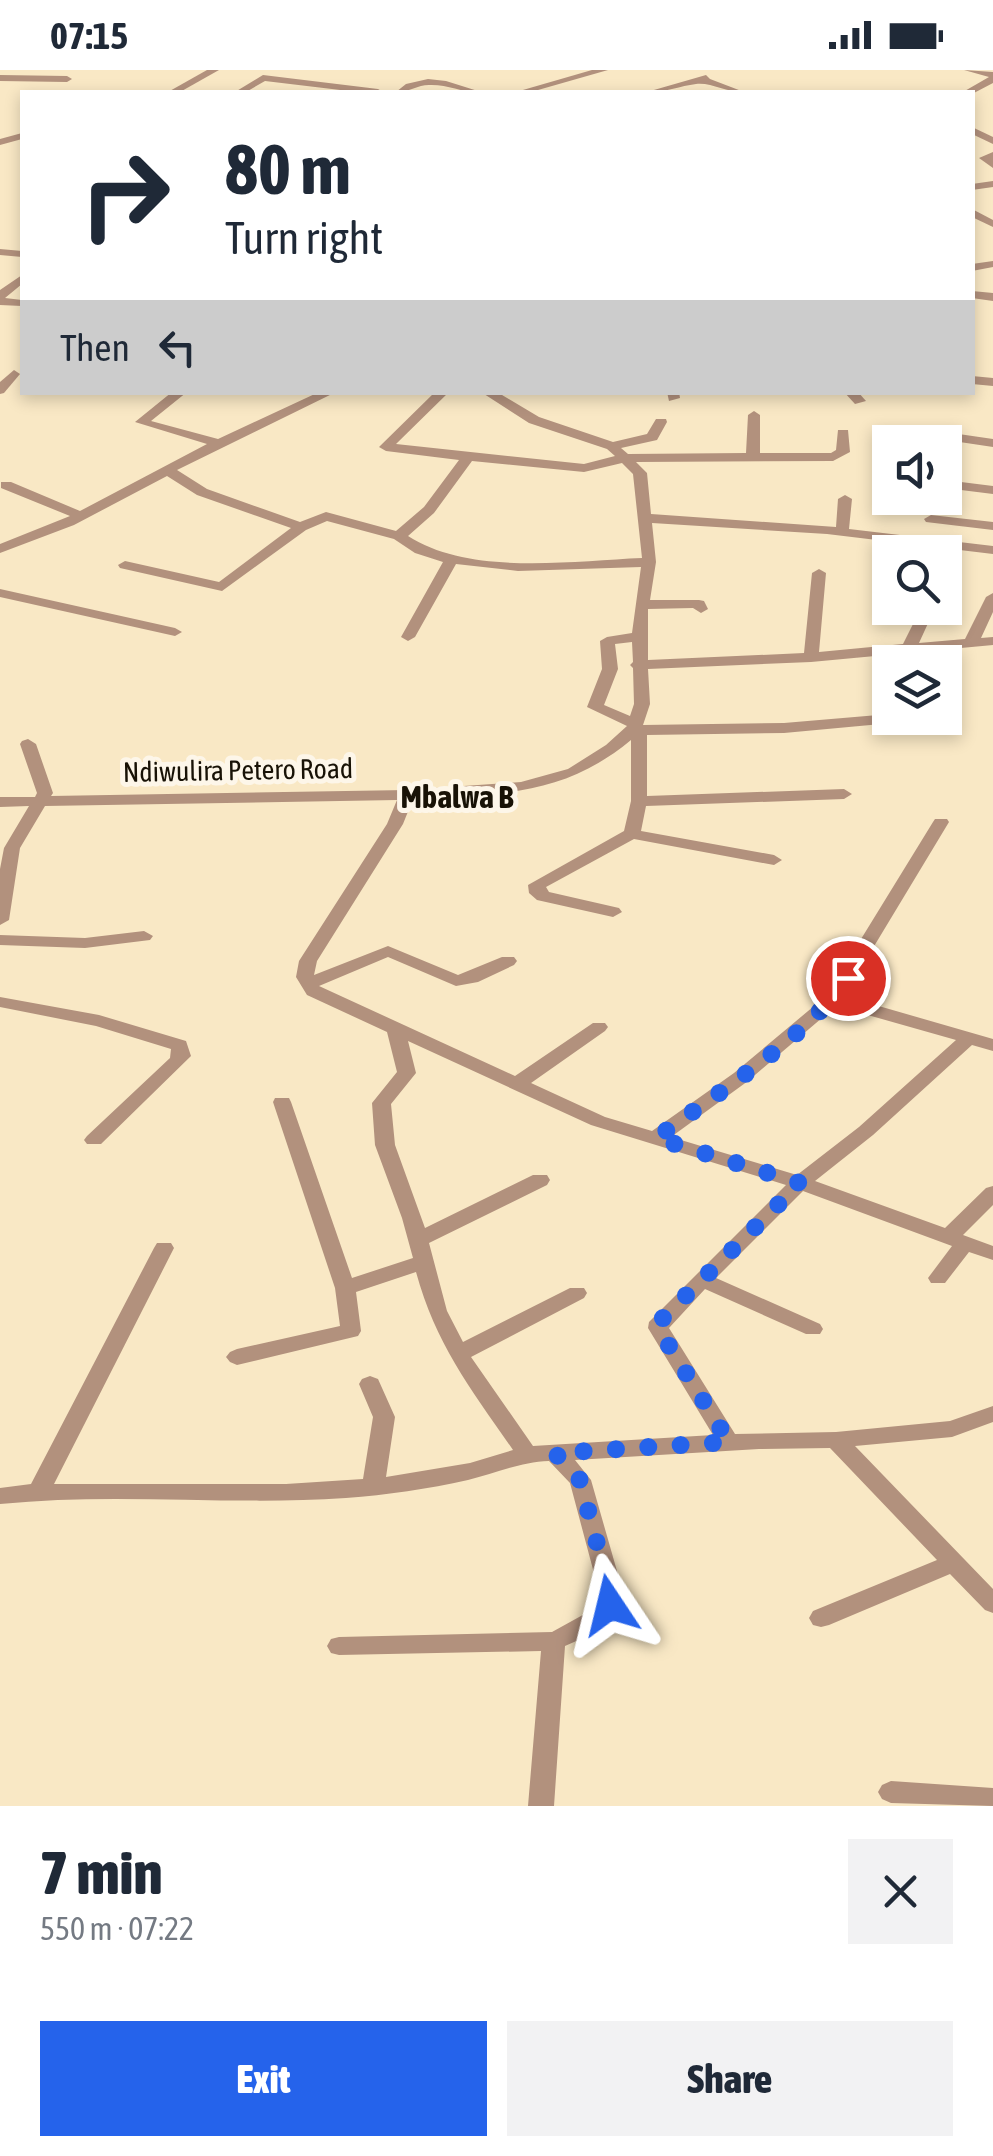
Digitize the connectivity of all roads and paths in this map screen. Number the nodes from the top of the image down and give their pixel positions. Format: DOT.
graph roads {
  1 [pos="214,70"];
  2 [pos="331,70"];
  3 [pos="440,70"];
  4 [pos="602,70"];
  5 [pos="969,70"];
  6 [pos="68,74"];
  7 [pos="993,77"];
  8 [pos="0,78"];
  9 [pos="428,80"];
  10 [pos="320,84"];
  11 [pos="177,90"];
  12 [pos="243,90"];
  13 [pos="364,90"];
  14 [pos="403,90"];
  15 [pos="468,90"];
  16 [pos="529,90"];
  17 [pos="660,90"];
  18 [pos="733,90"];
  19 [pos="971,90"];
  20 [pos="993,154"];
  21 [pos="993,165"];
  22 [pos="20,280"];
  23 [pos="992,297"];
  24 [pos="0,298"];
  25 [pos="985,310"];
  26 [pos="12,374"];
  27 [pos="0,390"];
  28 [pos="177,395"];
  29 [pos="324,395"];
  30 [pos="440,395"];
  31 [pos="492,395"];
  32 [pos="754,415"];
  33 [pos="661,422"];
  34 [pos="843,433"];
  35 [pos="962,438"];
  36 [pos="993,443"];
  37 [pos="219,444"];
  38 [pos="612,446"];
  39 [pos="753,456"];
  40 [pos="468,457"];
  41 [pos="624,458"];
  42 [pos="166,470"];
  43 [pos="6,486"];
  44 [pos="962,486"];
  45 [pos="993,490"];
  46 [pos="844,499"];
  47 [pos="80,516"];
  48 [pos="643,518"];
  49 [pos="932,519"];
  50 [pos="301,526"];
  51 [pos="993,526"];
  52 [pos="842,532"];
  53 [pos="399,536"];
  54 [pos="0,549"];
  55 [pos="993,550"];
  56 [pos="451,561"];
  57 [pos="650,562"];
  58 [pos="125,564"];
  59 [pos="819,573"];
  60 [pos="0,593"];
  61 [pos="993,597"];
  62 [pos="642,605"];
  63 [pos="701,609"];
  64 [pos="175,632"];
  65 [pos="408,637"];
  66 [pos="639,637"];
  67 [pos="972,640"];
  68 [pos="993,641"];
  69 [pos="933,645"];
  70 [pos="872,651"];
  71 [pos="811,657"];
  72 [pos="638,665"];
  73 [pos="872,720"];
  74 [pos="636,728"];
  75 [pos="28,744"];
  76 [pos="844,794"];
  77 [pos="407,795"];
  78 [pos="44,801"];
  79 [pos="639,801"];
  80 [pos="0,802"];
  81 [pos="941,822"];
  82 [pos="632,834"];
  83 [pos="774,860"];
  84 [pos="613,912"];
  85 [pos="0,920"];
  86 [pos="144,936"];
  87 [pos="0,940"];
  88 [pos="508,960"];
  89 [pos="308,984"];
  90 [pos="833,999"];
  91 [pos="0,1002"];
  92 [pos="598,1027"];
  93 [pos="396,1030"];
  94 [pos="967,1040"];
  95 [pos="993,1045"];
  96 [pos="518,1083"];
  97 [pos="282,1102"];
  98 [pos="656,1138"];
  99 [pos="94,1140"];
  100 [pos="540,1180"];
  101 [pos="800,1183"];
  102 [pos="993,1193"];
  103 [pos="417,1240"];
  104 [pos="956,1241"];
  105 [pos="164,1248"];
  106 [pos="993,1253"];
  107 [pos="422,1262"];
  108 [pos="938,1278"];
  109 [pos="702,1280"];
  110 [pos="345,1288"];
  111 [pos="577,1293"];
  112 [pos="813,1329"];
  113 [pos="458,1354"];
  114 [pos="237,1357"];
  115 [pos="370,1384"];
  116 [pos="993,1414"];
  117 [pos="836,1440"];
  118 [pos="729,1442"];
  119 [pos="555,1453"];
  120 [pos="527,1454"];
  121 [pos="373,1486"];
  122 [pos="38,1492"];
  123 [pos="0,1496"];
  124 [pos="954,1563"];
  125 [pos="993,1604"];
  126 [pos="821,1618"];
  127 [pos="554,1641"];
  128 [pos="339,1646"];
  129 [pos="891,1792"];
  130 [pos="993,1799"];
  131 [pos="541,1806"];
  1 -- 11 [label="street"];
  2 -- 10 [label="street"];
  3 -- 9 [label="street"];
  4 -- 16 [label="street"];
  5 -- 7 [label="street"];
  6 -- 8 [label="street"];
  7 -- 19 [label="street"];
  9 -- 14 [label="street"];
  9 -- 15 [label="street"];
  10 -- 12 [label="street"];
  10 -- 13 [label="street"];
  17 -- 18 [label="street"];
  20 -- 21 [label="street"];
  22 -- 24 [label="street"];
  23 -- 25 [label="street"];
  26 -- 27 [label="street"];
  28 -- 37 [label="street"];
  29 -- 37 [label="street"];
  30 -- 40 [label="street"];
  31 -- 38 [label="street"];
  32 -- 39 [label="street"];
  33 -- 38 [label="street"];
  34 -- 39 [label="street"];
  35 -- 36 [label="street"];
  37 -- 42 [label="street"];
  38 -- 41 [label="street"];
  39 -- 41 [label="street"];
  40 -- 41 [label="street"];
  40 -- 53 [label="street"];
  41 -- 48 [label="street"];
  42 -- 47 [label="street"];
  42 -- 50 [label="street"];
  43 -- 47 [label="street"];
  44 -- 45 [label="street"];
  46 -- 52 [label="street"];
  47 -- 54 [label="street"];
  48 -- 52 [label="street"];
  48 -- 57 [label="street"];
  49 -- 51 [label="street"];
  50 -- 53 [label="street"];
  50 -- 58 [label="street"];
  52 -- 55 [label="street"];
  53 -- 56 [label="street"];
  56 -- 57 [label="street"];
  56 -- 65 [label="street"];
  57 -- 62 [label="street"];
  59 -- 71 [label="street"];
  60 -- 64 [label="street"];
  61 -- 67 [label="street"];
  62 -- 63 [label="street"];
  62 -- 66 [label="street"];
  66 -- 72 [label="street"];
  66 -- 74 [label="street"];
  67 -- 68 [label="street"];
  67 -- 69 [label="street"];
  70 -- 71 [label="street"];
  71 -- 72 [label="street"];
  72 -- 74 [label="street"];
  73 -- 74 [label="street"];
  74 -- 77 [label="street, Ndiwulira Petero Road"];
  74 -- 79 [label="street"];
  75 -- 78 [label="street"];
  76 -- 79 [label="street"];
  77 -- 78 [label="street, Ndiwulira Petero Road"];
  77 -- 89 [label="street"];
  78 -- 80 [label="street, Ndiwulira Petero Road"];
  78 -- 85 [label="street"];
  79 -- 82 [label="street"];
  81 -- 90 [label="street"];
  82 -- 83 [label="street"];
  82 -- 84 [label="street"];
  86 -- 87 [label="street"];
  88 -- 89 [label="street"];
  89 -- 93 [label="street"];
  90 -- 94 [label="street"];
  90 -- 98 [label="street"];
  91 -- 99 [label="street"];
  92 -- 96 [label="street"];
  93 -- 96 [label="street"];
  93 -- 103 [label="street"];
  94 -- 95 [label="street"];
  94 -- 101 [label="street"];
  96 -- 98 [label="street"];
  97 -- 110 [label="street"];
  98 -- 101 [label="street"];
  100 -- 103 [label="street"];
  101 -- 104 [label="street"];
  101 -- 109 [label="street"];
  102 -- 104 [label="street"];
  103 -- 107 [label="street"];
  104 -- 106 [label="street"];
  104 -- 108 [label="street"];
  105 -- 122 [label="street"];
  107 -- 110 [label="street"];
  107 -- 113 [label="street"];
  109 -- 112 [label="street"];
  109 -- 118 [label="street"];
  110 -- 114 [label="street"];
  111 -- 113 [label="street"];
  113 -- 120 [label="street"];
  115 -- 121 [label="street"];
  116 -- 117 [label="street"];
  117 -- 118 [label="street"];
  117 -- 124 [label="street"];
  118 -- 119 [label="street"];
  119 -- 120 [label="street"];
  119 -- 127 [label="street"];
  120 -- 121 [label="street"];
  121 -- 122 [label="street"];
  122 -- 123 [label="street"];
  124 -- 125 [label="street"];
  124 -- 126 [label="street"];
  127 -- 128 [label="street"];
  127 -- 131 [label="street"];
  129 -- 130 [label="street"];
}
